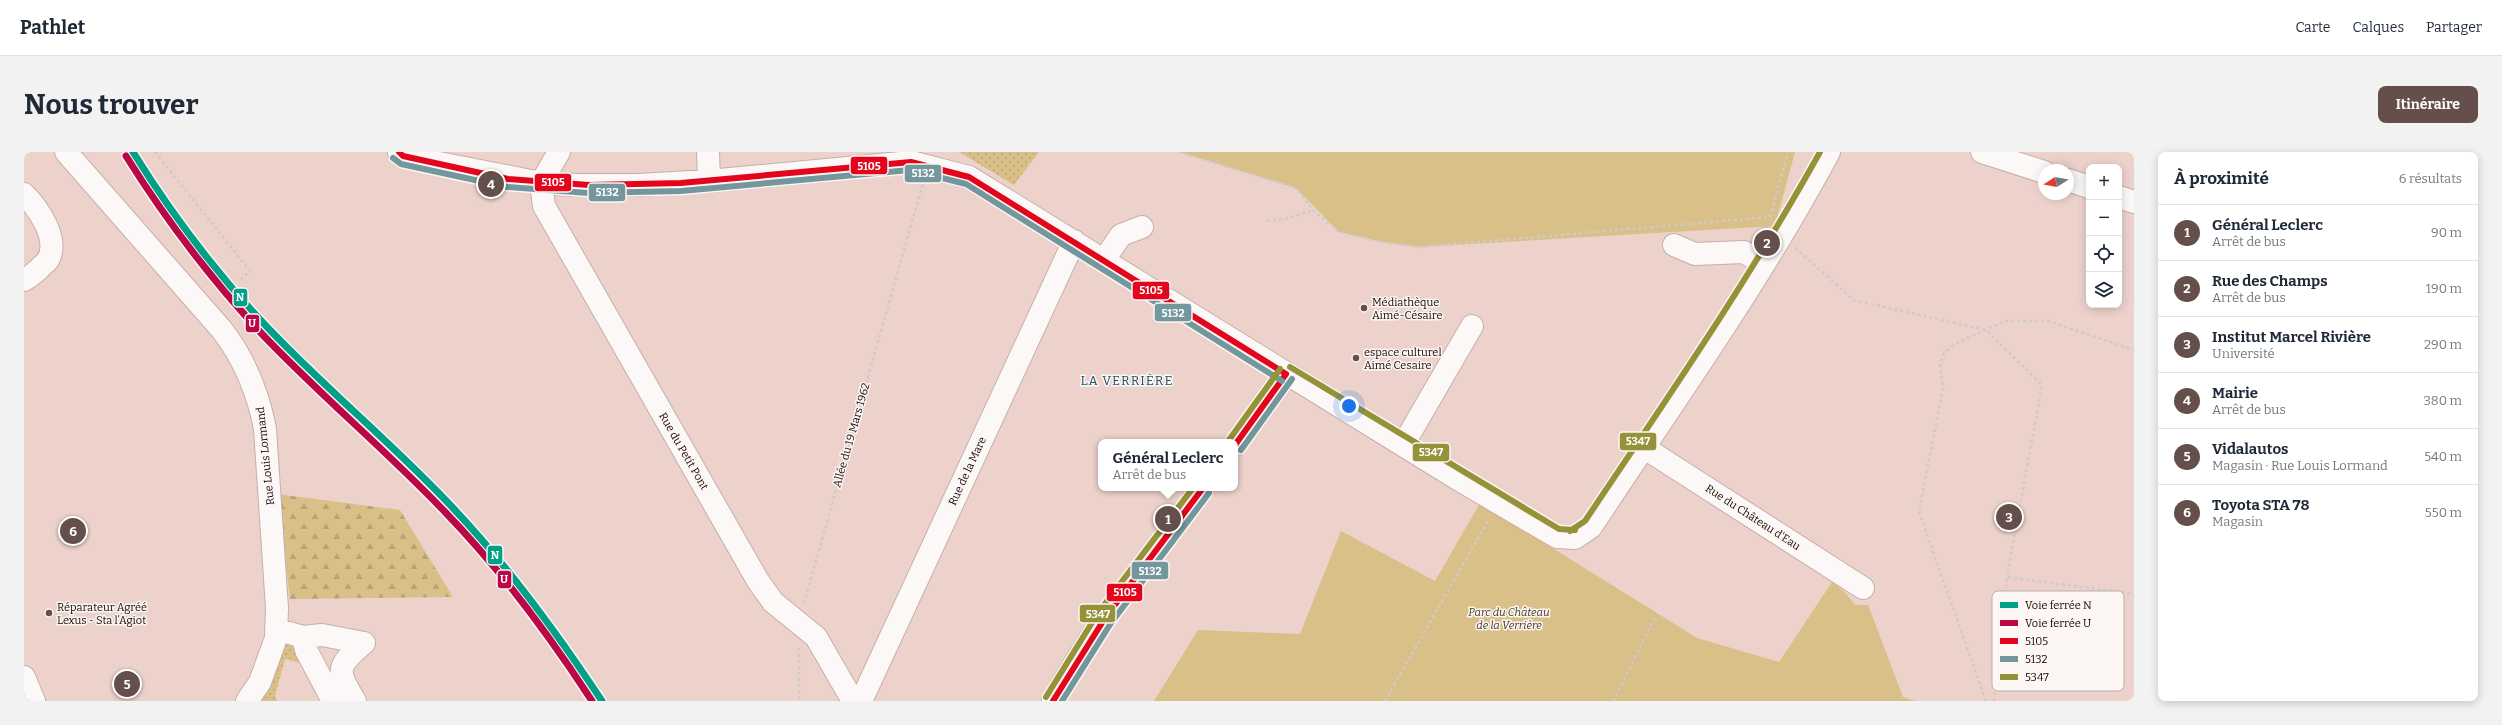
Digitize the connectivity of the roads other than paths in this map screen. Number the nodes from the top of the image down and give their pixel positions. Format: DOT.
graph roads {
  1 [pos="66,152"];
  2 [pos="399,152"];
  3 [pos="559,152"];
  4 [pos="708,152"];
  5 [pos="1829,152"];
  6 [pos="1982,152"];
  7 [pos="2038,170"];
  8 [pos="709,181"];
  9 [pos="2074,182"];
  10 [pos="541,183"];
  11 [pos="2086,186"];
  12 [pos="24,194"];
  13 [pos="2122,198"];
  14 [pos="2134,202"];
  15 [pos="1142,227"];
  16 [pos="1074,241"];
  17 [pos="1674,245"];
  18 [pos="1104,260"];
  19 [pos="1764,264"];
  20 [pos="24,280"];
  21 [pos="1472,326"];
  22 [pos="1286,374"];
  23 [pos="1238,441"];
  24 [pos="1403,445"];
  25 [pos="1645,446"];
  26 [pos="1201,491"];
  27 [pos="1863,588"];
  28 [pos="276,629"];
  29 [pos="303,637"];
  30 [pos="24,677"];
  31 [pos="34,701"];
  32 [pos="247,701"];
  33 [pos="333,701"];
  34 [pos="355,701"];
  35 [pos="853,701"];
  36 [pos="861,701"];
  37 [pos="1053,701"];
  1 -- 28 [label="street, Rue Louis Lormand"];
  2 -- 10 [label="street"];
  3 -- 10 [label="street"];
  4 -- 8 [label="street"];
  5 -- 19 [label="street"];
  6 -- 7 [label="street"];
  8 -- 10 [label="street"];
  8 -- 16 [label="street"];
  9 -- 11 [label="street"];
  10 -- 35 [label="street, Rue du Petit Pont"];
  12 -- 20 [label="street"];
  13 -- 14 [label="street"];
  15 -- 18 [label="street"];
  16 -- 18 [label="street"];
  16 -- 36 [label="street, Rue de la Mare"];
  17 -- 19 [label="street"];
  18 -- 22 [label="street"];
  19 -- 25 [label="street"];
  21 -- 24 [label="street"];
  22 -- 23 [label="street"];
  22 -- 24 [label="street"];
  24 -- 25 [label="street"];
  25 -- 27 [label="street, Rue du Château d'Eau"];
  26 -- 37 [label="street"];
  28 -- 29 [label="street"];
  28 -- 32 [label="street, Rue Louis Lormand"];
  29 -- 33 [label="street"];
  29 -- 34 [label="street"];
  30 -- 31 [label="street"];
}
